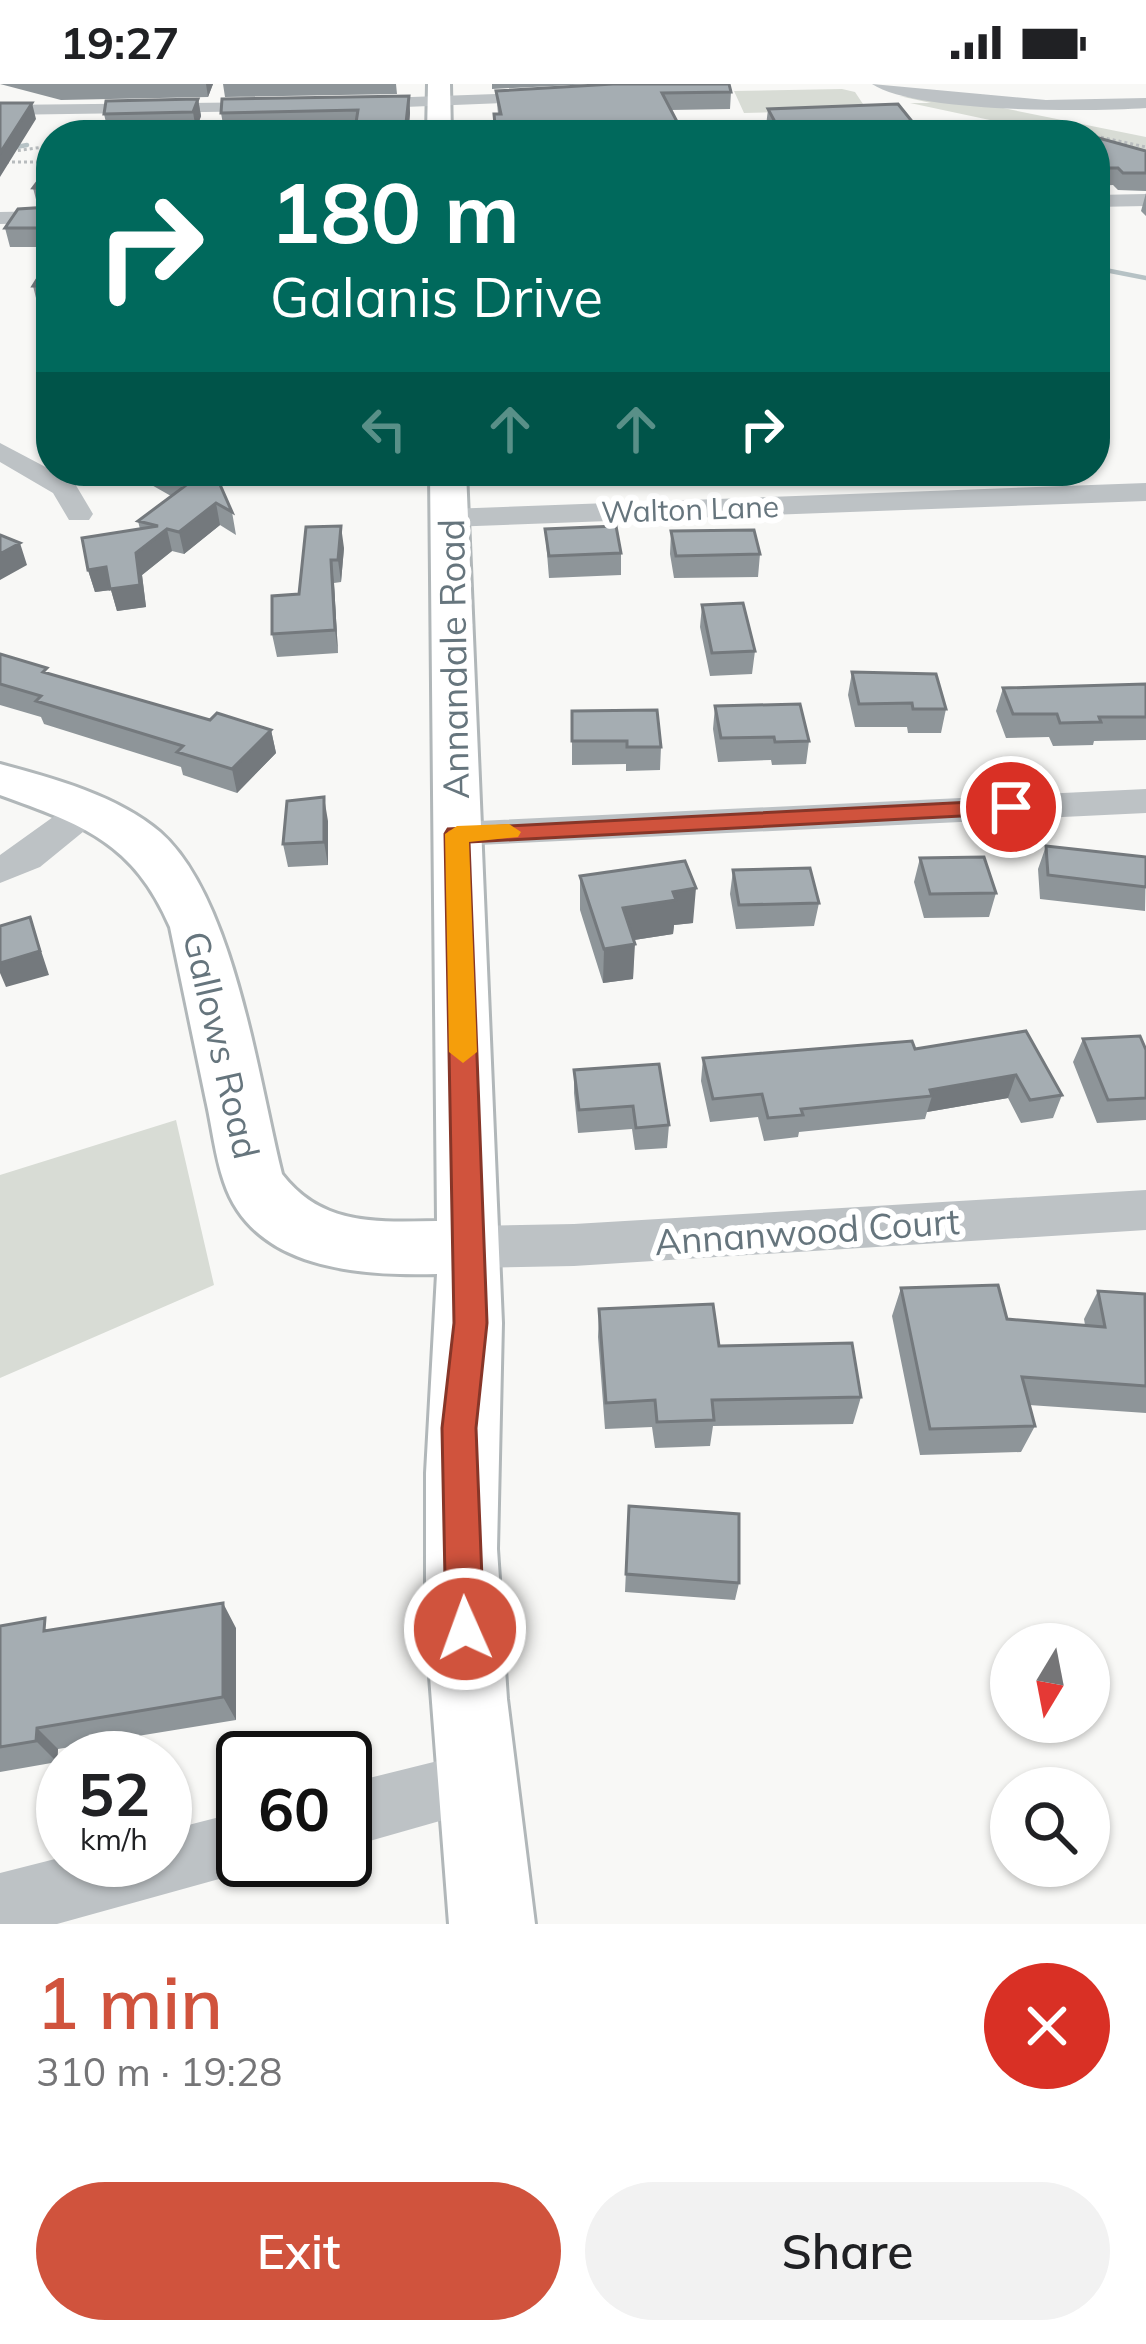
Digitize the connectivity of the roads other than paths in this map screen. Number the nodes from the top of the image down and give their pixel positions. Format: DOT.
graph roads {
  1 [pos="888,85"];
  2 [pos="439,93"];
  3 [pos="565,96"];
  4 [pos="1137,99"];
  5 [pos="342,105"];
  6 [pos="295,106"];
  7 [pos="1,111"];
  8 [pos="1146,200"];
  9 [pos="1110,208"];
  10 [pos="36,217"];
  11 [pos="0,218"];
  12 [pos="0,451"];
  13 [pos="36,472"];
  14 [pos="61,486"];
  15 [pos="882,486"];
  16 [pos="1020,486"];
  17 [pos="1146,492"];
  18 [pos="449,495"];
  19 [pos="79,514"];
  20 [pos="0,779"];
  21 [pos="1146,801"];
  22 [pos="87,810"];
  23 [pos="457,834"];
  24 [pos="0,870"];
  25 [pos="1146,1210"];
  26 [pos="468,1246"];
  27 [pos="474,1783"];
  28 [pos="372,1809"];
  29 [pos="216,1850"];
  30 [pos="0,1906"];
  31 [pos="492,1924"];
  1 -- 4 [label="street"];
  2 -- 3 [label="street"];
  2 -- 5 [label="street"];
  6 -- 7 [label="street"];
  8 -- 9 [label="street"];
  10 -- 11 [label="street"];
  12 -- 13 [label="street"];
  14 -- 19 [label="street"];
  15 -- 18 [label="street, Walton Lane"];
  16 -- 17 [label="street, Walton Lane"];
  18 -- 23 [label="main road, Annandale Road"];
  20 -- 22 [label="main road, Gallows Road"];
  21 -- 23 [label="street"];
  22 -- 24 [label="street"];
  22 -- 26 [label="main road, Gallows Road"];
  23 -- 26 [label="main road, Annandale Road"];
  25 -- 26 [label="street, Annanwood Court"];
  26 -- 27 [label="main road, Annandale Road"];
  27 -- 28 [label="street"];
  27 -- 31 [label="main road, Annandale Road"];
  29 -- 30 [label="street"];
}
